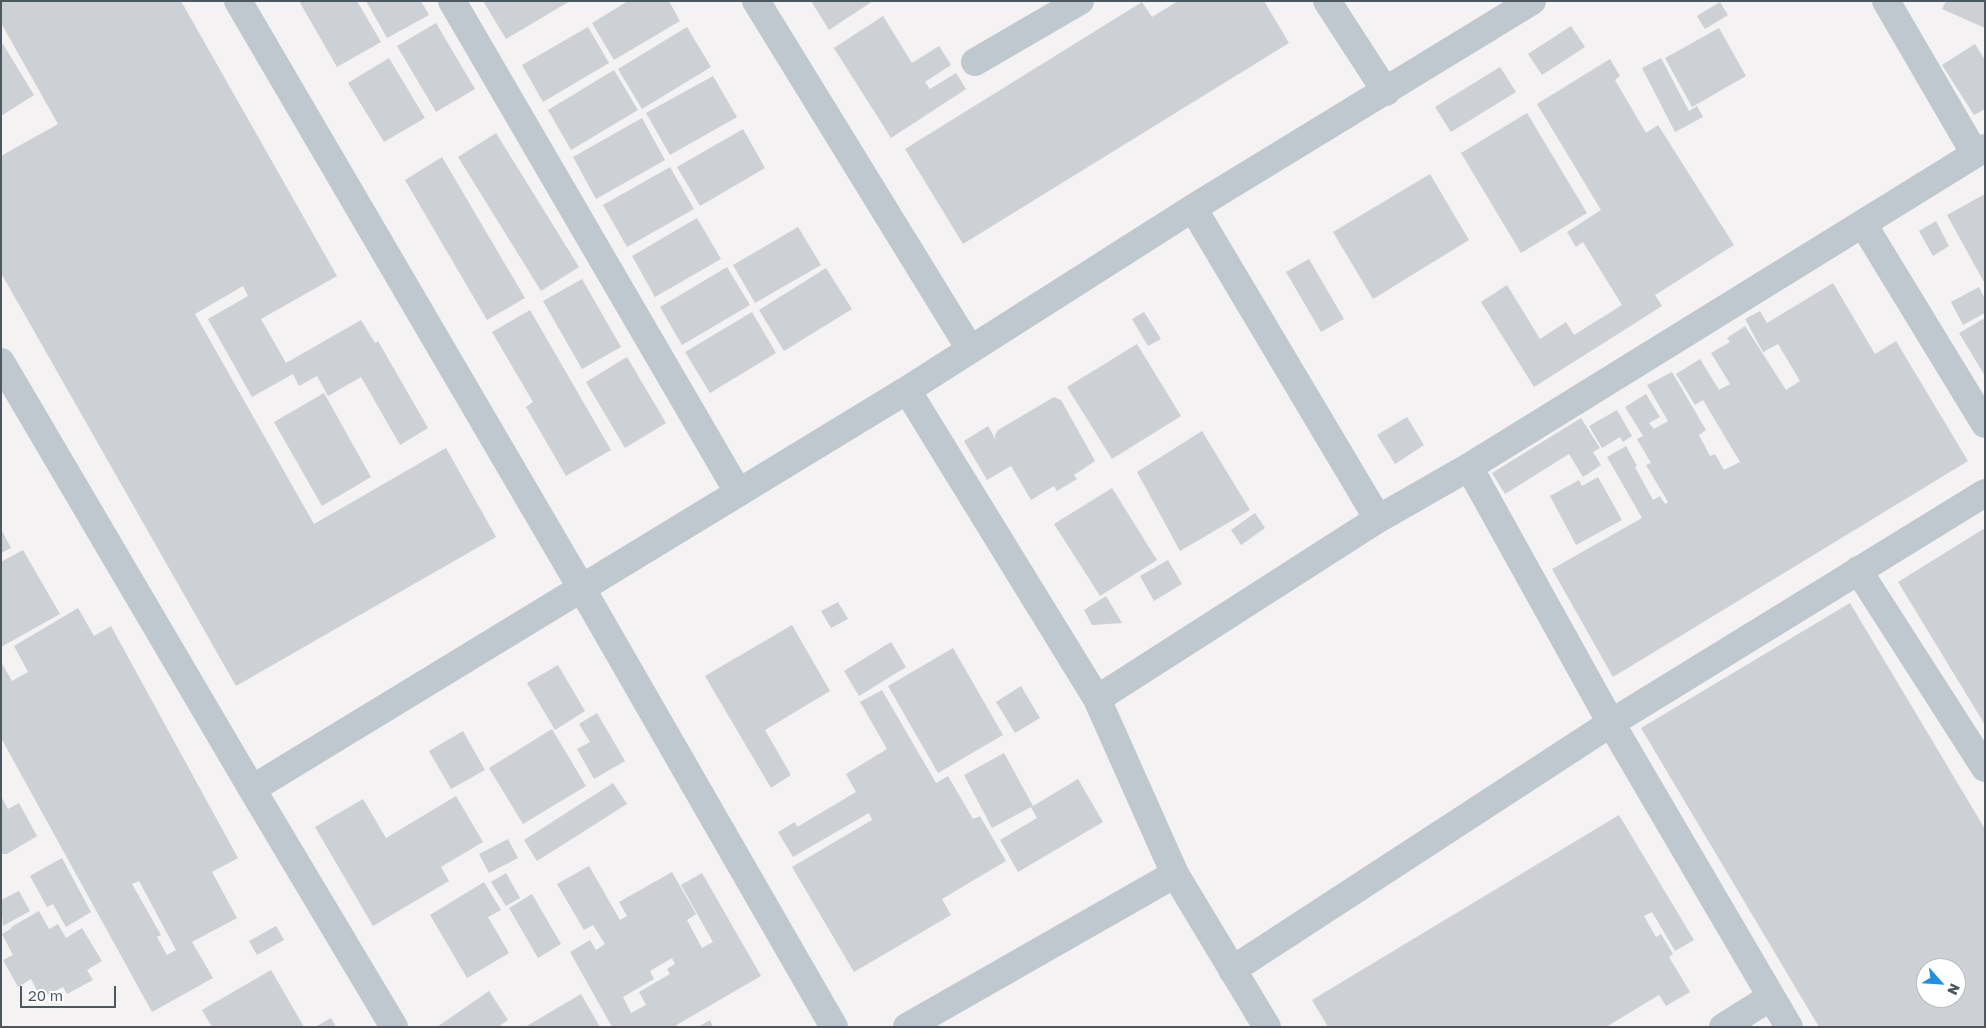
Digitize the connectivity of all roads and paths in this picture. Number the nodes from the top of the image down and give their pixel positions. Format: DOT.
graph roads {
  1 [pos="238,1"];
  2 [pos="452,1"];
  3 [pos="756,1"];
  4 [pos="1080,1"];
  5 [pos="1328,1"];
  6 [pos="1532,1"];
  7 [pos="1886,1"];
  8 [pos="974,62"];
  9 [pos="1386,92"];
  10 [pos="1980,151"];
  11 [pos="1193,208"];
  12 [pos="1863,224"];
  13 [pos="970,350"];
  14 [pos="1,362"];
  15 [pos="908,390"];
  16 [pos="1985,424"];
  17 [pos="1469,467"];
  18 [pos="738,492"];
  19 [pos="1985,493"];
  20 [pos="1378,519"];
  21 [pos="1858,570"];
  22 [pos="582,588"];
  23 [pos="1097,699"];
  24 [pos="1611,723"];
  25 [pos="1985,768"];
  26 [pos="252,789"];
  27 [pos="1175,874"];
  28 [pos="1232,970"];
  29 [pos="1771,997"];
  30 [pos="394,1027"];
  31 [pos="834,1027"];
  32 [pos="907,1027"];
  33 [pos="1267,1027"];
  34 [pos="1723,1027"];
  35 [pos="1789,1027"];
  1 -- 22 [label="street"];
  2 -- 18 [label="street"];
  3 -- 13 [label="street"];
  4 -- 8 [label="street"];
  5 -- 9 [label="street"];
  6 -- 9 [label="street"];
  7 -- 10 [label="street"];
  9 -- 11 [label="street"];
  10 -- 12 [label="street"];
  11 -- 13 [label="street"];
  11 -- 20 [label="street"];
  12 -- 16 [label="street"];
  12 -- 17 [label="street"];
  13 -- 15 [label="street"];
  14 -- 26 [label="street"];
  15 -- 18 [label="street"];
  15 -- 23 [label="street"];
  17 -- 20 [label="street"];
  17 -- 24 [label="street"];
  18 -- 22 [label="street"];
  19 -- 21 [label="street"];
  20 -- 23 [label="street"];
  21 -- 24 [label="street"];
  21 -- 25 [label="street"];
  22 -- 26 [label="street"];
  22 -- 31 [label="street"];
  23 -- 27 [label="street"];
  24 -- 28 [label="street"];
  24 -- 29 [label="street"];
  26 -- 30 [label="street"];
  27 -- 28 [label="street"];
  27 -- 32 [label="street"];
  28 -- 33 [label="street"];
  29 -- 34 [label="street"];
  29 -- 35 [label="street"];
}
